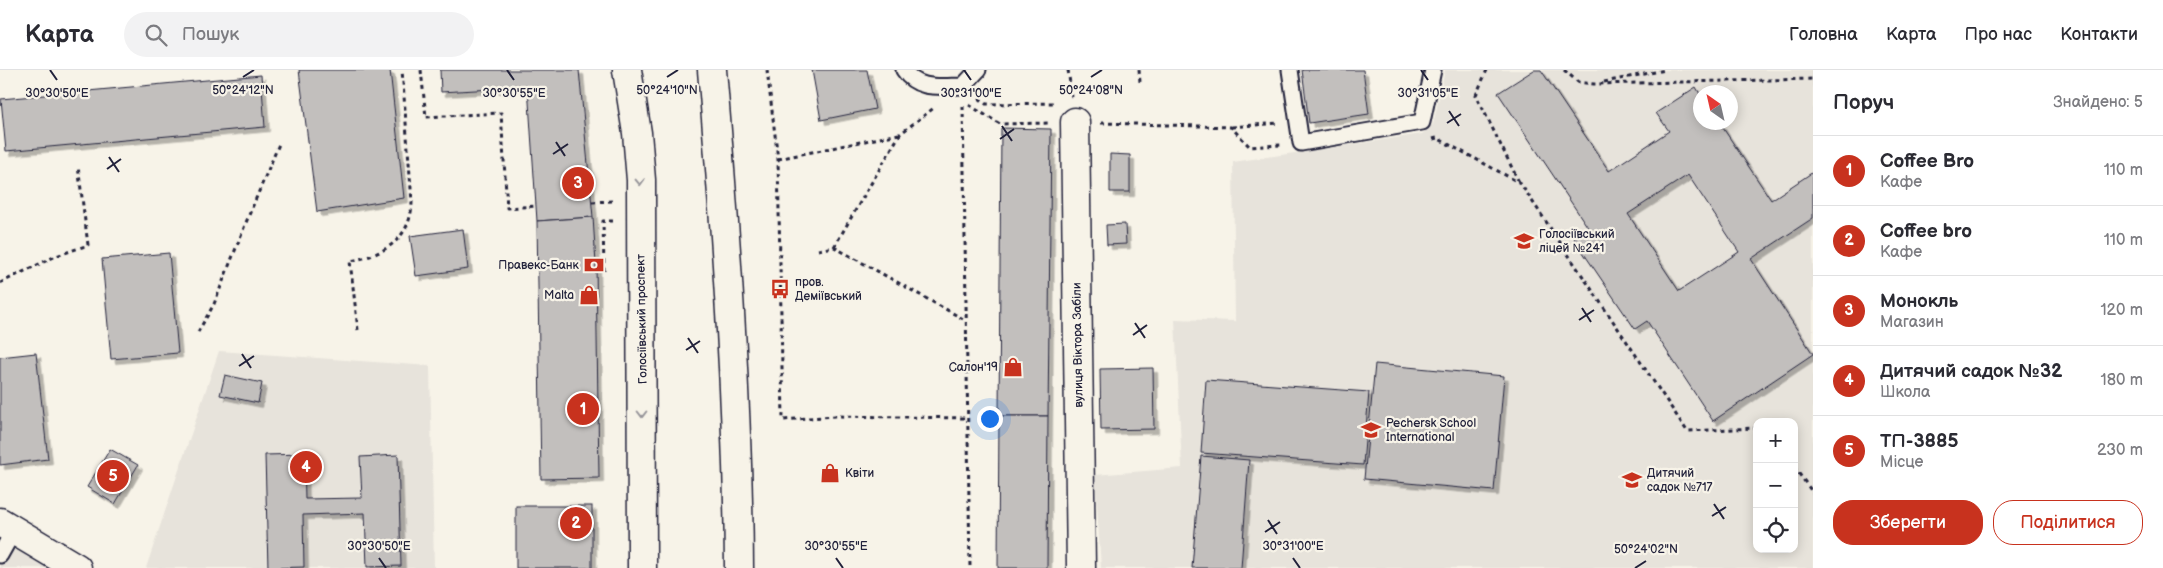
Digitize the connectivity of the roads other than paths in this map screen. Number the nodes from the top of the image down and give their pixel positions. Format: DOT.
graph roads {
  1 [pos="627,70"];
  2 [pos="639,70"];
  3 [pos="700,70"];
  4 [pos="712,70"];
  5 [pos="904,70"];
  6 [pos="978,70"];
  7 [pos="1290,70"];
  8 [pos="1433,70"];
  9 [pos="1069,113"];
  10 [pos="637,133"];
  11 [pos="720,165"];
  12 [pos="7,526"];
  13 [pos="0,555"];
  14 [pos="77,568"];
  15 [pos="642,568"];
  16 [pos="739,568"];
  17 [pos="1081,568"];
  1 -- 10 [label="main road, Голосіївський проспект"];
  2 -- 10 [label="main road"];
  3 -- 11 [label="main road"];
  4 -- 11 [label="main road"];
  5 -- 6 [label="lane"];
  7 -- 8 [label="lane"];
  9 -- 17 [label="main road, вулиця Віктора Забіли"];
  10 -- 15 [label="main road, Голосіївський проспект, one-way"];
  11 -- 16 [label="main road"];
  12 -- 13 [label="lane"];
  12 -- 14 [label="main road"];
}
